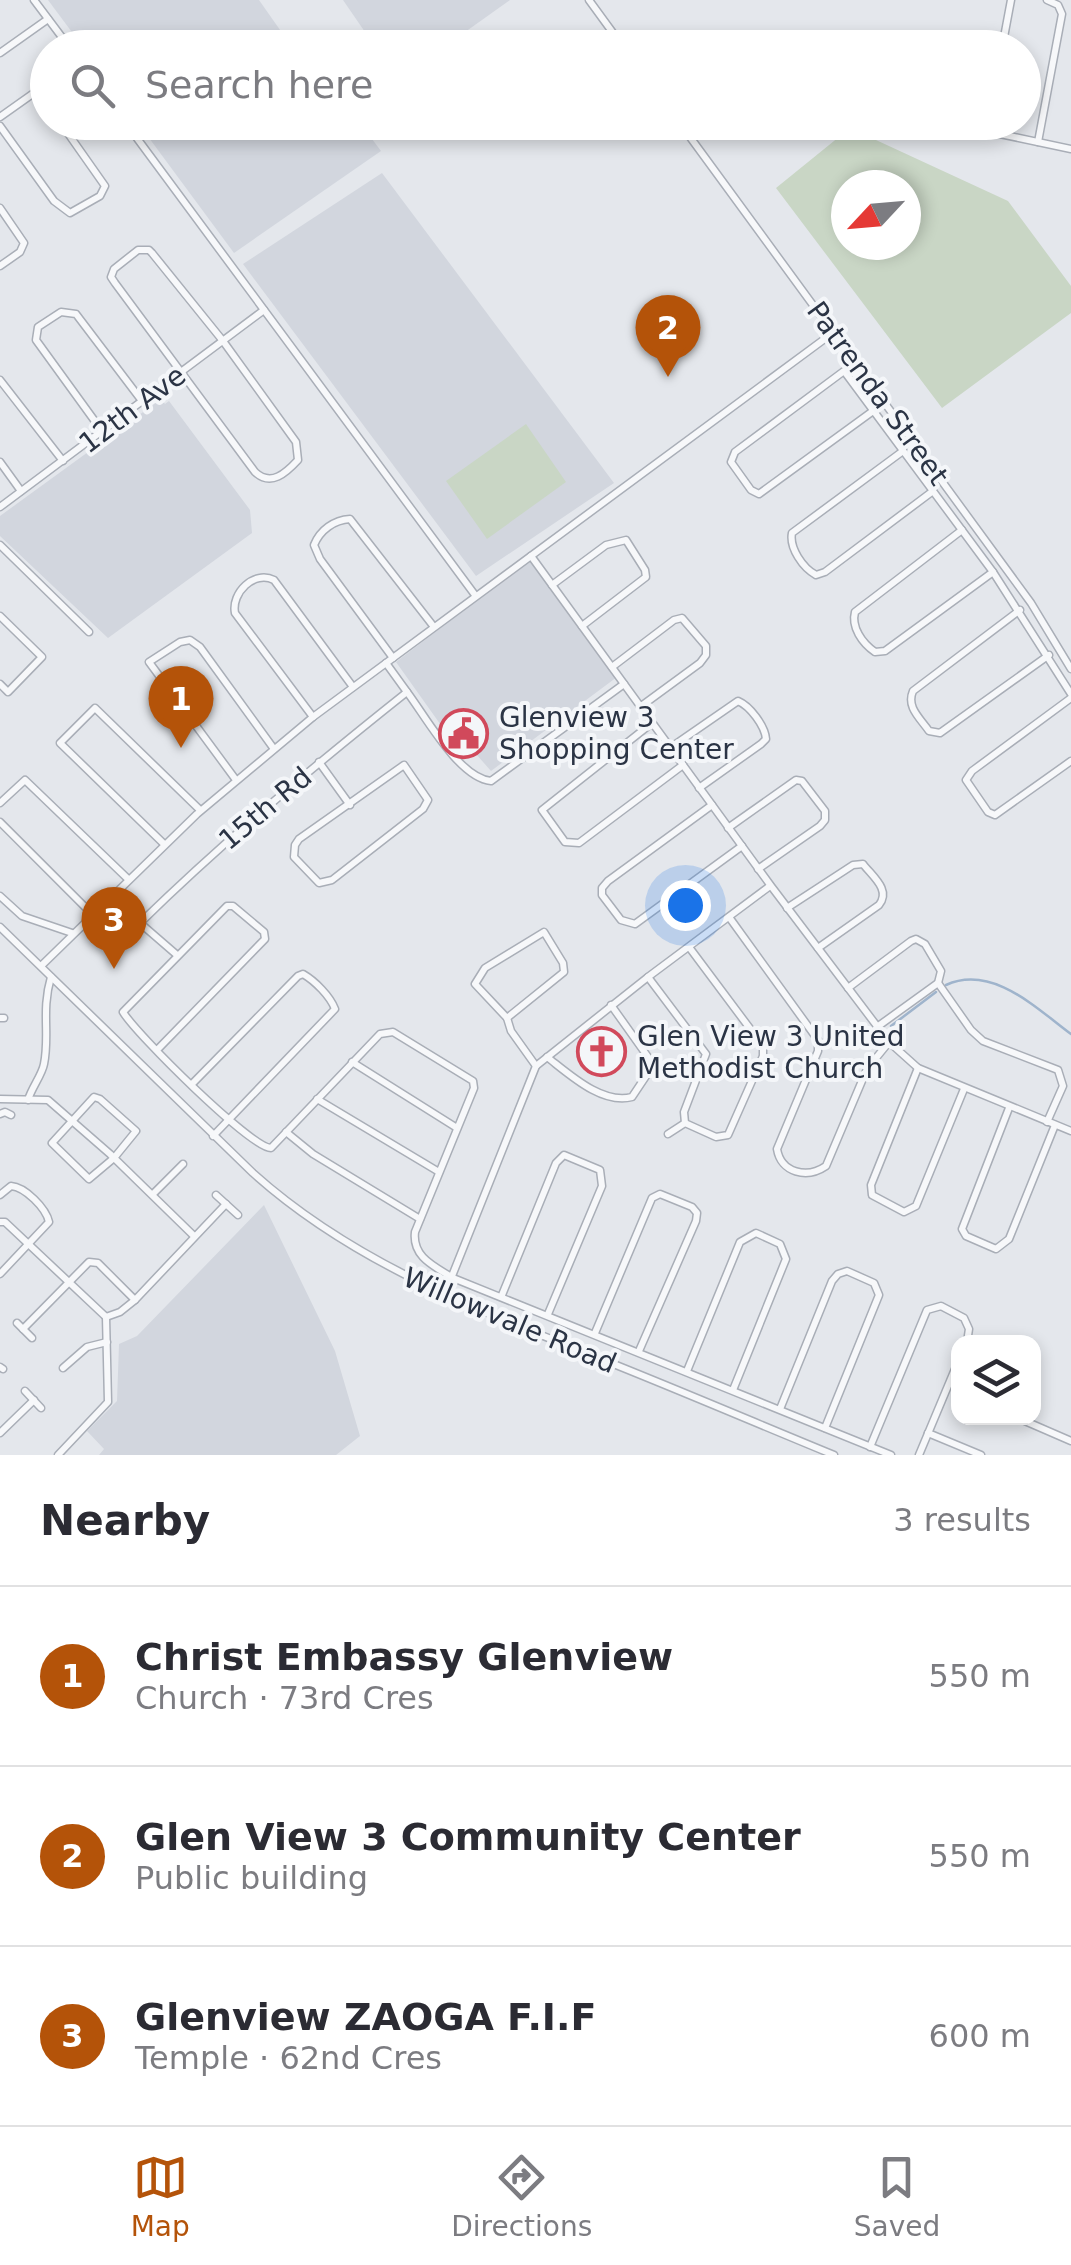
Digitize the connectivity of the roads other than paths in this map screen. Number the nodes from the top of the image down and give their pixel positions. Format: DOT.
graph roads {
  1 [pos="34,0"];
  2 [pos="589,0"];
  3 [pos="1011,0"];
  4 [pos="1047,0"];
  5 [pos="48,19"];
  6 [pos="32,30"];
  7 [pos="56,30"];
  8 [pos="611,30"];
  9 [pos="1005,30"];
  10 [pos="30,32"];
  11 [pos="0,53"];
  12 [pos="30,97"];
  13 [pos="0,117"];
  14 [pos="0,126"];
  15 [pos="1041,126"];
  16 [pos="73,140"];
  17 [pos="138,140"];
  18 [pos="692,140"];
  19 [pos="1029,140"];
  20 [pos="1038,142"];
  21 [pos="1071,149"];
  22 [pos="0,208"];
  23 [pos="0,266"];
  24 [pos="264,310"];
  25 [pos="834,332"];
  26 [pos="223,342"];
  27 [pos="182,372"];
  28 [pos="0,380"];
  29 [pos="142,402"];
  30 [pos="873,410"];
  31 [pos="102,431"];
  32 [pos="903,450"];
  33 [pos="63,461"];
  34 [pos="0,462"];
  35 [pos="21,491"];
  36 [pos="934,492"];
  37 [pos="0,507"];
  38 [pos="962,530"];
  39 [pos="0,546"];
  40 [pos="531,556"];
  41 [pos="993,572"];
  42 [pos="552,585"];
  43 [pos="476,596"];
  44 [pos="1020,610"];
  45 [pos="0,616"];
  46 [pos="582,626"];
  47 [pos="434,628"];
  48 [pos="90,632"];
  49 [pos="1049,654"];
  50 [pos="390,660"];
  51 [pos="612,667"];
  52 [pos="1071,669"];
  53 [pos="0,684"];
  54 [pos="624,684"];
  55 [pos="353,688"];
  56 [pos="408,692"];
  57 [pos="1071,696"];
  58 [pos="640,707"];
  59 [pos="313,716"];
  60 [pos="652,723"];
  61 [pos="670,748"];
  62 [pos="274,749"];
  63 [pos="1071,760"];
  64 [pos="319,762"];
  65 [pos="683,765"];
  66 [pos="236,780"];
  67 [pos="699,788"];
  68 [pos="0,803"];
  69 [pos="712,804"];
  70 [pos="350,806"];
  71 [pos="200,810"];
  72 [pos="0,822"];
  73 [pos="728,828"];
  74 [pos="164,844"];
  75 [pos="742,846"];
  76 [pos="758,869"];
  77 [pos="128,878"];
  78 [pos="771,886"];
  79 [pos="0,896"];
  80 [pos="787,908"];
  81 [pos="92,914"];
  82 [pos="729,917"];
  83 [pos="0,927"];
  84 [pos="72,933"];
  85 [pos="688,947"];
  86 [pos="818,948"];
  87 [pos="177,955"];
  88 [pos="41,966"];
  89 [pos="51,977"];
  90 [pos="648,977"];
  91 [pos="938,983"];
  92 [pos="848,988"];
  93 [pos="611,1005"];
  94 [pos="506,1018"];
  95 [pos="876,1026"];
  96 [pos="889,1042"];
  97 [pos="157,1050"];
  98 [pos="547,1057"];
  99 [pos="352,1062"];
  100 [pos="536,1066"];
  101 [pos="918,1068"];
  102 [pos="192,1084"];
  103 [pos="964,1089"];
  104 [pos="3,1099"];
  105 [pos="28,1100"];
  106 [pos="317,1100"];
  107 [pos="1009,1108"];
  108 [pos="5,1114"];
  109 [pos="72,1120"];
  110 [pos="228,1120"];
  111 [pos="684,1123"];
  112 [pos="1051,1123"];
  113 [pos="456,1128"];
  114 [pos="286,1132"];
  115 [pos="1071,1132"];
  116 [pos="668,1134"];
  117 [pos="213,1136"];
  118 [pos="112,1156"];
  119 [pos="183,1164"];
  120 [pos="439,1172"];
  121 [pos="153,1194"];
  122 [pos="0,1195"];
  123 [pos="216,1195"];
  124 [pos="226,1204"];
  125 [pos="238,1216"];
  126 [pos="420,1219"];
  127 [pos="0,1222"];
  128 [pos="194,1236"];
  129 [pos="29,1244"];
  130 [pos="0,1274"];
  131 [pos="453,1278"];
  132 [pos="68,1282"];
  133 [pos="502,1295"];
  134 [pos="444,1296"];
  135 [pos="135,1300"];
  136 [pos="548,1314"];
  137 [pos="106,1317"];
  138 [pos="595,1333"];
  139 [pos="968,1335"];
  140 [pos="32,1338"];
  141 [pos="107,1342"];
  142 [pos="639,1351"];
  143 [pos="63,1368"];
  144 [pos="686,1371"];
  145 [pos="951,1380"];
  146 [pos="948,1387"];
  147 [pos="951,1388"];
  148 [pos="24,1390"];
  149 [pos="733,1390"];
  150 [pos="34,1400"];
  151 [pos="41,1408"];
  152 [pos="780,1409"];
  153 [pos="1034,1425"];
  154 [pos="825,1428"];
  155 [pos="928,1433"];
  156 [pos="0,1434"];
  157 [pos="1071,1441"];
  158 [pos="870,1446"];
  159 [pos="58,1455"];
  160 [pos="834,1455"];
  161 [pos="891,1455"];
  162 [pos="919,1455"];
  163 [pos="981,1455"];
  1 -- 5 [label="street"];
  2 -- 8 [label="street"];
  3 -- 9 [label="street"];
  4 -- 15 [label="street"];
  5 -- 6 [label="street"];
  5 -- 7 [label="street"];
  10 -- 11 [label="street"];
  12 -- 13 [label="street"];
  14 -- 16 [label="street"];
  17 -- 24 [label="street"];
  18 -- 25 [label="street, Patrenda Street"];
  19 -- 20 [label="street"];
  20 -- 21 [label="street"];
  22 -- 23 [label="street"];
  24 -- 26 [label="street, 12th Ave"];
  24 -- 43 [label="street"];
  25 -- 40 [label="street"];
  25 -- 52 [label="street, Patrenda Street"];
  26 -- 27 [label="street, 12th Ave"];
  26 -- 27 [label="street"];
  26 -- 27 [label="street"];
  27 -- 29 [label="street, 12th Ave"];
  28 -- 33 [label="street"];
  29 -- 31 [label="street, 12th Ave"];
  29 -- 31 [label="street"];
  30 -- 30 [label="street"];
  30 -- 32 [label="street"];
  31 -- 33 [label="street, 12th Ave"];
  32 -- 36 [label="street"];
  32 -- 36 [label="street"];
  33 -- 35 [label="street, 12th Ave"];
  34 -- 35 [label="street"];
  35 -- 37 [label="street, 12th Ave"];
  36 -- 38 [label="street"];
  38 -- 41 [label="street"];
  38 -- 41 [label="street"];
  39 -- 48 [label="street"];
  40 -- 42 [label="street"];
  40 -- 43 [label="street"];
  41 -- 44 [label="street"];
  42 -- 46 [label="street"];
  42 -- 46 [label="street"];
  43 -- 47 [label="street"];
  44 -- 49 [label="street"];
  44 -- 49 [label="street"];
  45 -- 53 [label="street"];
  46 -- 51 [label="street"];
  47 -- 50 [label="street"];
  47 -- 50 [label="street"];
  49 -- 57 [label="street"];
  50 -- 55 [label="street"];
  50 -- 56 [label="street"];
  51 -- 54 [label="street"];
  51 -- 58 [label="street"];
  54 -- 56 [label="street"];
  54 -- 58 [label="street"];
  55 -- 59 [label="street"];
  55 -- 59 [label="street"];
  56 -- 64 [label="street, 15th Rd"];
  57 -- 63 [label="street"];
  58 -- 60 [label="street"];
  59 -- 62 [label="street"];
  60 -- 61 [label="street"];
  60 -- 65 [label="street"];
  61 -- 65 [label="street"];
  61 -- 67 [label="street"];
  62 -- 66 [label="street"];
  62 -- 66 [label="street"];
  64 -- 70 [label="street"];
  64 -- 87 [label="street, 15th Rd"];
  65 -- 67 [label="street"];
  66 -- 71 [label="street"];
  67 -- 69 [label="street"];
  68 -- 77 [label="street"];
  69 -- 73 [label="street"];
  69 -- 75 [label="street"];
  70 -- 70 [label="street"];
  71 -- 74 [label="street"];
  71 -- 74 [label="street"];
  72 -- 81 [label="street"];
  73 -- 75 [label="street"];
  73 -- 76 [label="street"];
  74 -- 77 [label="street"];
  75 -- 76 [label="street"];
  76 -- 78 [label="street"];
  77 -- 81 [label="street"];
  78 -- 80 [label="street"];
  78 -- 82 [label="street"];
  79 -- 84 [label="street"];
  80 -- 86 [label="street"];
  80 -- 86 [label="street"];
  81 -- 84 [label="street"];
  82 -- 85 [label="street"];
  82 -- 96 [label="street"];
  83 -- 88 [label="street, Willowvale Road"];
  84 -- 88 [label="street"];
  85 -- 90 [label="street"];
  85 -- 111 [label="street"];
  86 -- 92 [label="street"];
  87 -- 97 [label="street"];
  87 -- 97 [label="street"];
  88 -- 89 [label="street, Willowvale Road"];
  89 -- 105 [label="street"];
  89 -- 117 [label="street, Willowvale Road"];
  90 -- 93 [label="street"];
  90 -- 111 [label="street"];
  91 -- 92 [label="street"];
  91 -- 95 [label="street"];
  91 -- 112 [label="street"];
  92 -- 95 [label="street"];
  93 -- 98 [label="street"];
  93 -- 98 [label="street"];
  94 -- 94 [label="street"];
  94 -- 100 [label="street"];
  95 -- 96 [label="street"];
  96 -- 101 [label="street"];
  97 -- 102 [label="street"];
  98 -- 100 [label="street"];
  99 -- 106 [label="street"];
  99 -- 113 [label="street"];
  99 -- 113 [label="street"];
  100 -- 131 [label="street"];
  101 -- 103 [label="street"];
  101 -- 103 [label="street"];
  102 -- 110 [label="street"];
  102 -- 110 [label="street"];
  103 -- 107 [label="street"];
  104 -- 105 [label="street"];
  104 -- 108 [label="street"];
  105 -- 109 [label="street"];
  106 -- 114 [label="street"];
  106 -- 120 [label="street"];
  107 -- 112 [label="street"];
  107 -- 112 [label="street"];
  109 -- 118 [label="street"];
  109 -- 118 [label="street"];
  109 -- 118 [label="street"];
  110 -- 114 [label="street"];
  110 -- 117 [label="street"];
  111 -- 116 [label="street"];
  112 -- 115 [label="street"];
  113 -- 120 [label="street"];
  114 -- 126 [label="street"];
  117 -- 134 [label="street, Willowvale Road"];
  118 -- 121 [label="street"];
  119 -- 121 [label="street"];
  120 -- 126 [label="street"];
  121 -- 128 [label="street"];
  122 -- 129 [label="street"];
  123 -- 124 [label="street"];
  124 -- 125 [label="street"];
  124 -- 128 [label="street"];
  126 -- 131 [label="street"];
  127 -- 129 [label="street"];
  128 -- 135 [label="street"];
  129 -- 130 [label="street"];
  129 -- 132 [label="street"];
  131 -- 133 [label="street"];
  131 -- 134 [label="street"];
  132 -- 135 [label="street"];
  132 -- 137 [label="street"];
  132 -- 140 [label="street"];
  133 -- 136 [label="street"];
  133 -- 136 [label="street"];
  134 -- 160 [label="street, Willowvale Road"];
  135 -- 137 [label="street"];
  136 -- 138 [label="street"];
  137 -- 141 [label="street"];
  138 -- 142 [label="street"];
  138 -- 142 [label="street"];
  139 -- 158 [label="street"];
  141 -- 143 [label="street"];
  141 -- 159 [label="street"];
  142 -- 144 [label="street"];
  144 -- 149 [label="street"];
  144 -- 149 [label="street"];
  145 -- 146 [label="street"];
  146 -- 147 [label="street"];
  146 -- 155 [label="street"];
  148 -- 150 [label="street"];
  149 -- 152 [label="street"];
  150 -- 151 [label="street"];
  150 -- 156 [label="street"];
  152 -- 154 [label="street"];
  152 -- 154 [label="street"];
  153 -- 157 [label="street"];
  154 -- 158 [label="street"];
  155 -- 162 [label="street"];
  155 -- 163 [label="street"];
  158 -- 161 [label="street"];
}
